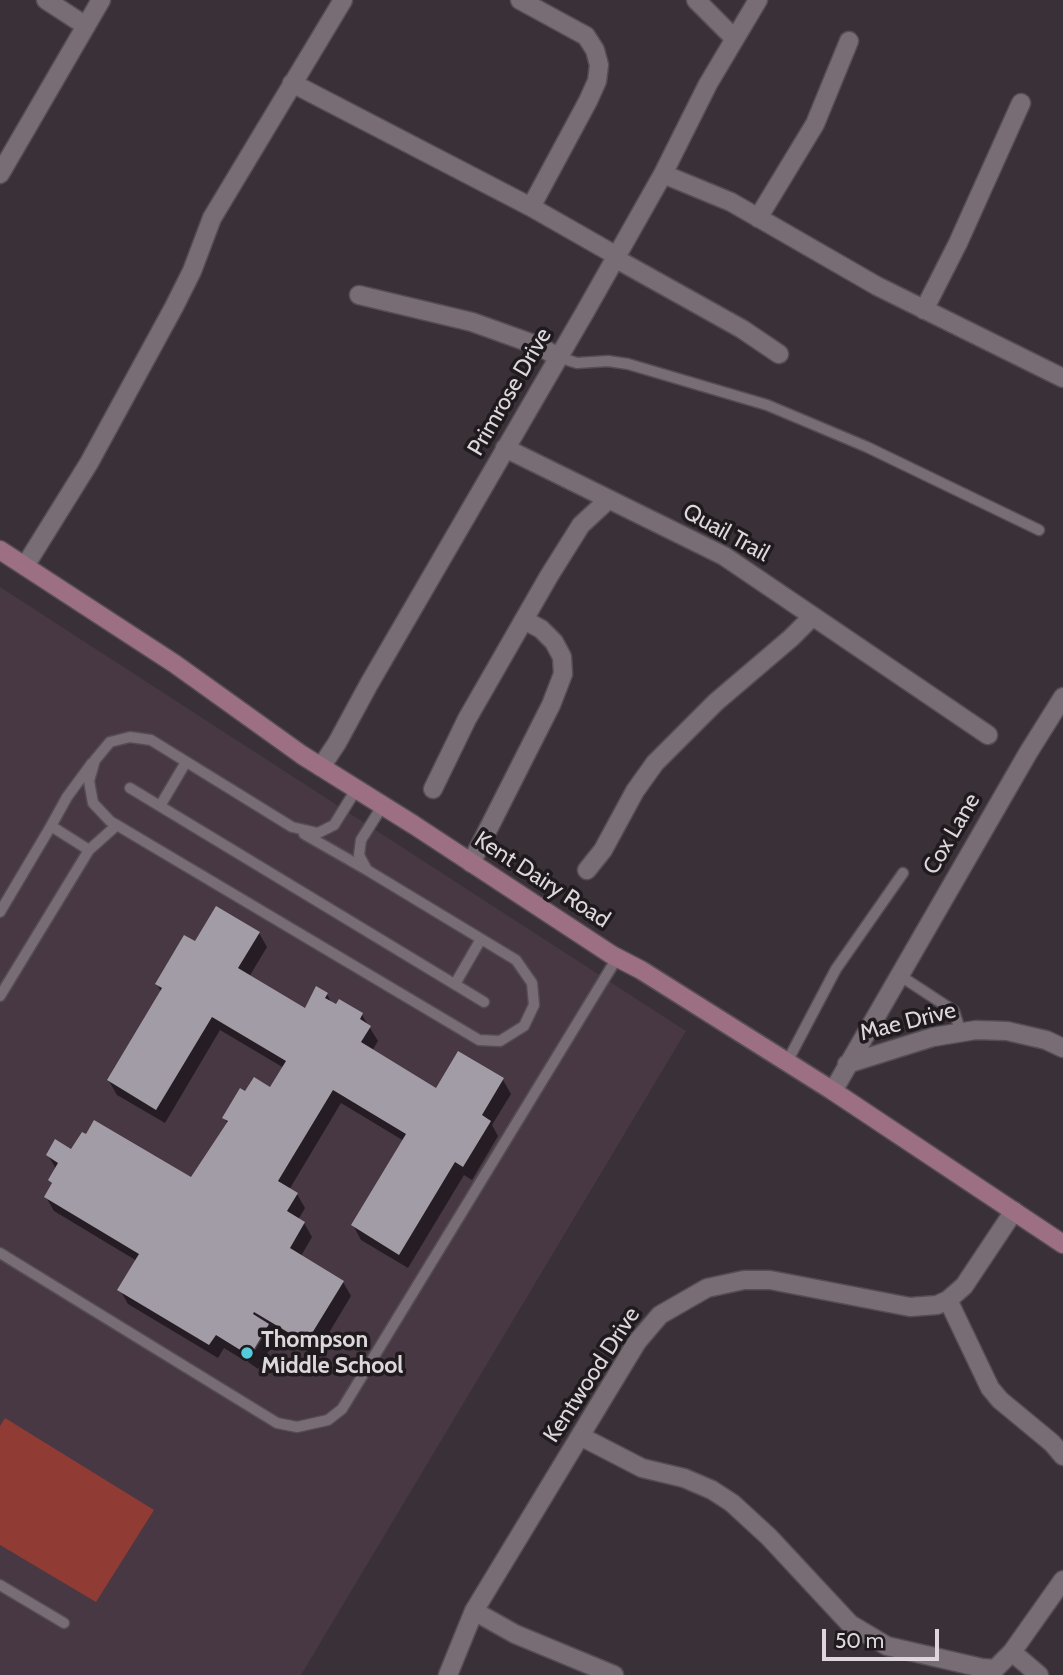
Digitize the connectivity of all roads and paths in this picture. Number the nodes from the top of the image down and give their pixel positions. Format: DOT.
graph roads {
  1 [pos="46,0"];
  2 [pos="101,0"];
  3 [pos="343,0"];
  4 [pos="520,0"];
  5 [pos="696,0"];
  6 [pos="758,0"];
  7 [pos="86,26"];
  8 [pos="734,38"];
  9 [pos="849,41"];
  10 [pos="292,83"];
  11 [pos="1021,103"];
  12 [pos="0,174"];
  13 [pos="663,174"];
  14 [pos="531,207"];
  15 [pos="758,218"];
  16 [pos="617,256"];
  17 [pos="359,295"];
  18 [pos="923,310"];
  19 [pos="779,354"];
  20 [pos="558,357"];
  21 [pos="1063,378"];
  22 [pos="505,448"];
  23 [pos="608,500"];
  24 [pos="1039,530"];
  25 [pos="0,550"];
  26 [pos="25,566"];
  27 [pos="813,616"];
  28 [pos="524,620"];
  29 [pos="1063,697"];
  30 [pos="988,735"];
  31 [pos="94,760"];
  32 [pos="186,762"];
  33 [pos="321,767"];
  34 [pos="130,788"];
  35 [pos="357,788"];
  36 [pos="433,789"];
  37 [pos="383,805"];
  38 [pos="160,806"];
  39 [pos="117,825"];
  40 [pos="51,826"];
  41 [pos="292,827"];
  42 [pos="89,850"];
  43 [pos="471,863"];
  44 [pos="367,870"];
  45 [pos="587,870"];
  46 [pos="903,873"];
  47 [pos="0,912"];
  48 [pos="481,939"];
  49 [pos="617,958"];
  50 [pos="899,975"];
  51 [pos="455,984"];
  52 [pos="0,996"];
  53 [pos="484,1002"];
  54 [pos="961,1033"];
  55 [pos="1063,1048"];
  56 [pos="787,1062"];
  57 [pos="847,1064"];
  58 [pos="833,1091"];
  59 [pos="1014,1211"];
  60 [pos="1063,1244"];
  61 [pos="0,1253"];
  62 [pos="948,1300"];
  63 [pos="580,1436"];
  64 [pos="1063,1455"];
  65 [pos="1063,1580"];
  66 [pos="0,1585"];
  67 [pos="474,1611"];
  68 [pos="64,1623"];
  69 [pos="1012,1652"];
  70 [pos="448,1675"];
  71 [pos="614,1675"];
  72 [pos="1039,1675"];
  1 -- 7 [label="street"];
  2 -- 7 [label="street"];
  3 -- 10 [label="street"];
  4 -- 14 [label="street"];
  5 -- 8 [label="street"];
  6 -- 8 [label="street, Primrose Drive"];
  7 -- 12 [label="street"];
  8 -- 13 [label="street, Primrose Drive"];
  9 -- 15 [label="street"];
  10 -- 14 [label="street"];
  10 -- 26 [label="street"];
  11 -- 18 [label="street"];
  13 -- 15 [label="street"];
  13 -- 16 [label="street, Primrose Drive"];
  14 -- 16 [label="street"];
  15 -- 18 [label="street"];
  16 -- 19 [label="street"];
  16 -- 20 [label="street, Primrose Drive"];
  17 -- 20 [label="street"];
  18 -- 21 [label="street"];
  20 -- 22 [label="street, Primrose Drive"];
  20 -- 24 [label="lane"];
  22 -- 23 [label="street, Quail Trail"];
  22 -- 33 [label="street, Primrose Drive"];
  23 -- 27 [label="street, Quail Trail"];
  23 -- 28 [label="street"];
  25 -- 26 [label="street, Kent Dairy Road"];
  26 -- 33 [label="street, Kent Dairy Road"];
  27 -- 30 [label="street, Quail Trail"];
  27 -- 45 [label="street"];
  28 -- 36 [label="street"];
  28 -- 43 [label="street"];
  29 -- 50 [label="street, Cox Lane"];
  31 -- 32 [label="lane"];
  31 -- 39 [label="lane"];
  31 -- 40 [label="lane"];
  32 -- 38 [label="lane"];
  32 -- 41 [label="lane"];
  33 -- 35 [label="street, Kent Dairy Road"];
  34 -- 38 [label="lane"];
  35 -- 37 [label="street, Kent Dairy Road"];
  35 -- 41 [label="lane"];
  37 -- 43 [label="street, Kent Dairy Road"];
  37 -- 44 [label="lane"];
  38 -- 51 [label="lane"];
  39 -- 42 [label="lane"];
  39 -- 48 [label="lane"];
  40 -- 42 [label="lane"];
  40 -- 47 [label="lane"];
  41 -- 44 [label="lane"];
  42 -- 52 [label="lane"];
  43 -- 49 [label="street, Kent Dairy Road"];
  44 -- 48 [label="lane"];
  46 -- 56 [label="lane"];
  48 -- 51 [label="lane"];
  49 -- 56 [label="street, Kent Dairy Road"];
  49 -- 61 [label="lane"];
  50 -- 54 [label="lane"];
  50 -- 57 [label="street, Cox Lane"];
  51 -- 53 [label="lane"];
  54 -- 55 [label="street, Mae Drive"];
  54 -- 57 [label="street, Mae Drive"];
  56 -- 58 [label="street, Kent Dairy Road"];
  57 -- 58 [label="street, Cox Lane"];
  58 -- 59 [label="street, Kent Dairy Road"];
  59 -- 60 [label="street, Kent Dairy Road"];
  59 -- 62 [label="street"];
  62 -- 63 [label="street, Kentwood Drive"];
  62 -- 64 [label="street"];
  63 -- 67 [label="street, Kentwood Drive"];
  63 -- 69 [label="street"];
  65 -- 69 [label="street"];
  66 -- 68 [label="lane"];
  67 -- 70 [label="street, Kentwood Drive"];
  67 -- 71 [label="street"];
  69 -- 72 [label="street"];
}
